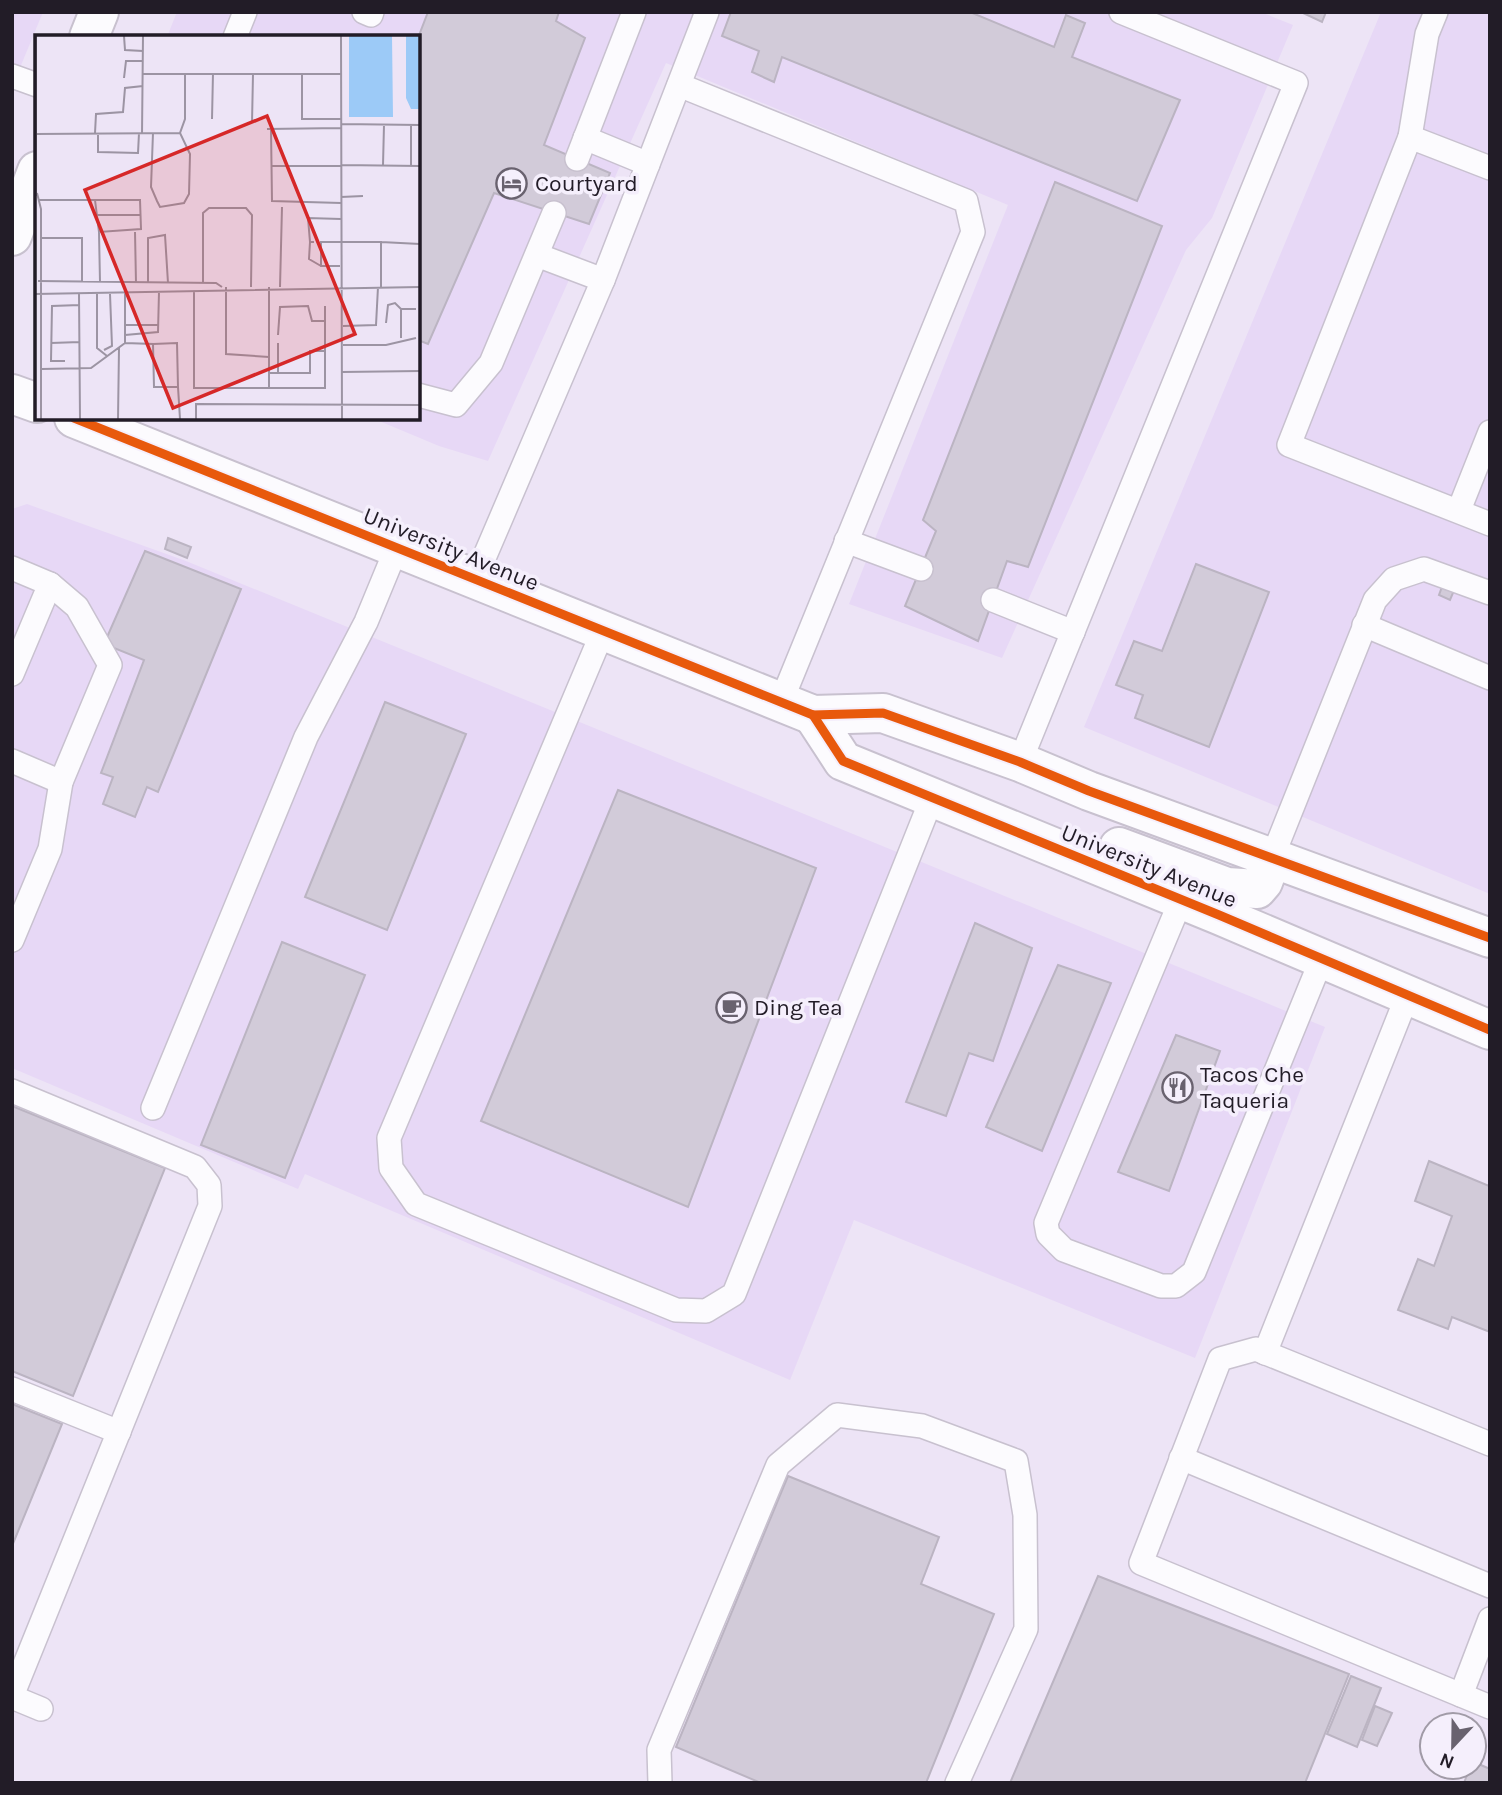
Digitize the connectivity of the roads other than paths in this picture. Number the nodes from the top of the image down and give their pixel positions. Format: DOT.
graph roads {
  1 [pos="99,12"];
  2 [pos="244,12"];
  3 [pos="364,12"];
  4 [pos="372,12"];
  5 [pos="634,12"];
  6 [pos="707,12"];
  7 [pos="1121,12"];
  8 [pos="1436,12"];
  9 [pos="90,35"];
  10 [pos="235,35"];
  11 [pos="12,76"];
  12 [pos="35,84"];
  13 [pos="679,85"];
  14 [pos="1410,137"];
  15 [pos="648,164"];
  16 [pos="1490,169"];
  17 [pos="35,177"];
  18 [pos="554,213"];
  19 [pos="12,236"];
  20 [pos="537,255"];
  21 [pos="603,280"];
  22 [pos="12,394"];
  23 [pos="420,396"];
  24 [pos="35,402"];
  25 [pos="79,420"];
  26 [pos="1490,432"];
  27 [pos="1460,510"];
  28 [pos="1490,524"];
  29 [pos="846,541"];
  30 [pos="397,547"];
  31 [pos="12,568"];
  32 [pos="920,569"];
  33 [pos="475,579"];
  34 [pos="50,584"];
  35 [pos="1490,593"];
  36 [pos="993,600"];
  37 [pos="1364,625"];
  38 [pos="603,631"];
  39 [pos="1073,632"];
  40 [pos="12,674"];
  41 [pos="1490,678"];
  42 [pos="797,708"];
  43 [pos="12,761"];
  44 [pos="1020,762"];
  45 [pos="61,782"];
  46 [pos="948,804"];
  47 [pos="1272,858"];
  48 [pos="1181,900"];
  49 [pos="1490,938"];
  50 [pos="12,940"];
  51 [pos="1322,958"];
  52 [pos="1408,994"];
  53 [pos="1490,1030"];
  54 [pos="12,1091"];
  55 [pos="153,1108"];
  56 [pos="1265,1353"];
  57 [pos="12,1388"];
  58 [pos="119,1432"];
  59 [pos="1490,1444"];
  60 [pos="1181,1458"];
  61 [pos="1490,1586"];
  62 [pos="1490,1619"];
  63 [pos="1461,1695"];
  64 [pos="12,1696"];
  65 [pos="1490,1707"];
  66 [pos="41,1709"];
  67 [pos="660,1783"];
  68 [pos="957,1783"];
  1 -- 9 [label="main road"];
  2 -- 10 [label="lane"];
  3 -- 4 [label="lane"];
  5 -- 15 [label="lane"];
  6 -- 13 [label="lane"];
  7 -- 39 [label="lane"];
  8 -- 14 [label="lane"];
  11 -- 12 [label="lane"];
  13 -- 15 [label="lane"];
  13 -- 29 [label="lane"];
  14 -- 16 [label="lane"];
  14 -- 27 [label="lane"];
  15 -- 21 [label="lane"];
  17 -- 19 [label="main road"];
  18 -- 20 [label="lane"];
  20 -- 21 [label="lane"];
  20 -- 23 [label="lane"];
  21 -- 33 [label="lane"];
  22 -- 24 [label="main road"];
  25 -- 30 [label="main road, University Avenue"];
  26 -- 27 [label="lane"];
  27 -- 28 [label="lane"];
  29 -- 32 [label="lane"];
  29 -- 42 [label="lane"];
  30 -- 33 [label="main road, University Avenue"];
  30 -- 55 [label="lane"];
  31 -- 34 [label="lane"];
  33 -- 38 [label="main road, University Avenue"];
  34 -- 40 [label="lane"];
  34 -- 45 [label="lane"];
  35 -- 37 [label="lane"];
  36 -- 39 [label="lane"];
  37 -- 41 [label="lane"];
  37 -- 47 [label="lane"];
  38 -- 42 [label="main road, University Avenue"];
  38 -- 46 [label="lane"];
  39 -- 44 [label="lane"];
  42 -- 44 [label="main road, University Avenue"];
  42 -- 46 [label="main road, University Avenue"];
  43 -- 45 [label="lane"];
  44 -- 47 [label="main road, University Avenue"];
  45 -- 50 [label="lane"];
  46 -- 47 [label="main road"];
  46 -- 48 [label="main road, University Avenue"];
  47 -- 49 [label="main road, University Avenue"];
  48 -- 51 [label="main road, University Avenue"];
  48 -- 51 [label="lane"];
  51 -- 52 [label="main road, University Avenue"];
  52 -- 53 [label="main road, University Avenue"];
  52 -- 56 [label="lane"];
  54 -- 58 [label="lane"];
  56 -- 59 [label="lane"];
  56 -- 60 [label="lane"];
  57 -- 58 [label="lane"];
  58 -- 64 [label="lane"];
  60 -- 61 [label="lane"];
  60 -- 63 [label="lane"];
  62 -- 63 [label="lane"];
  63 -- 65 [label="lane"];
  64 -- 66 [label="lane"];
  67 -- 68 [label="lane"];
}
